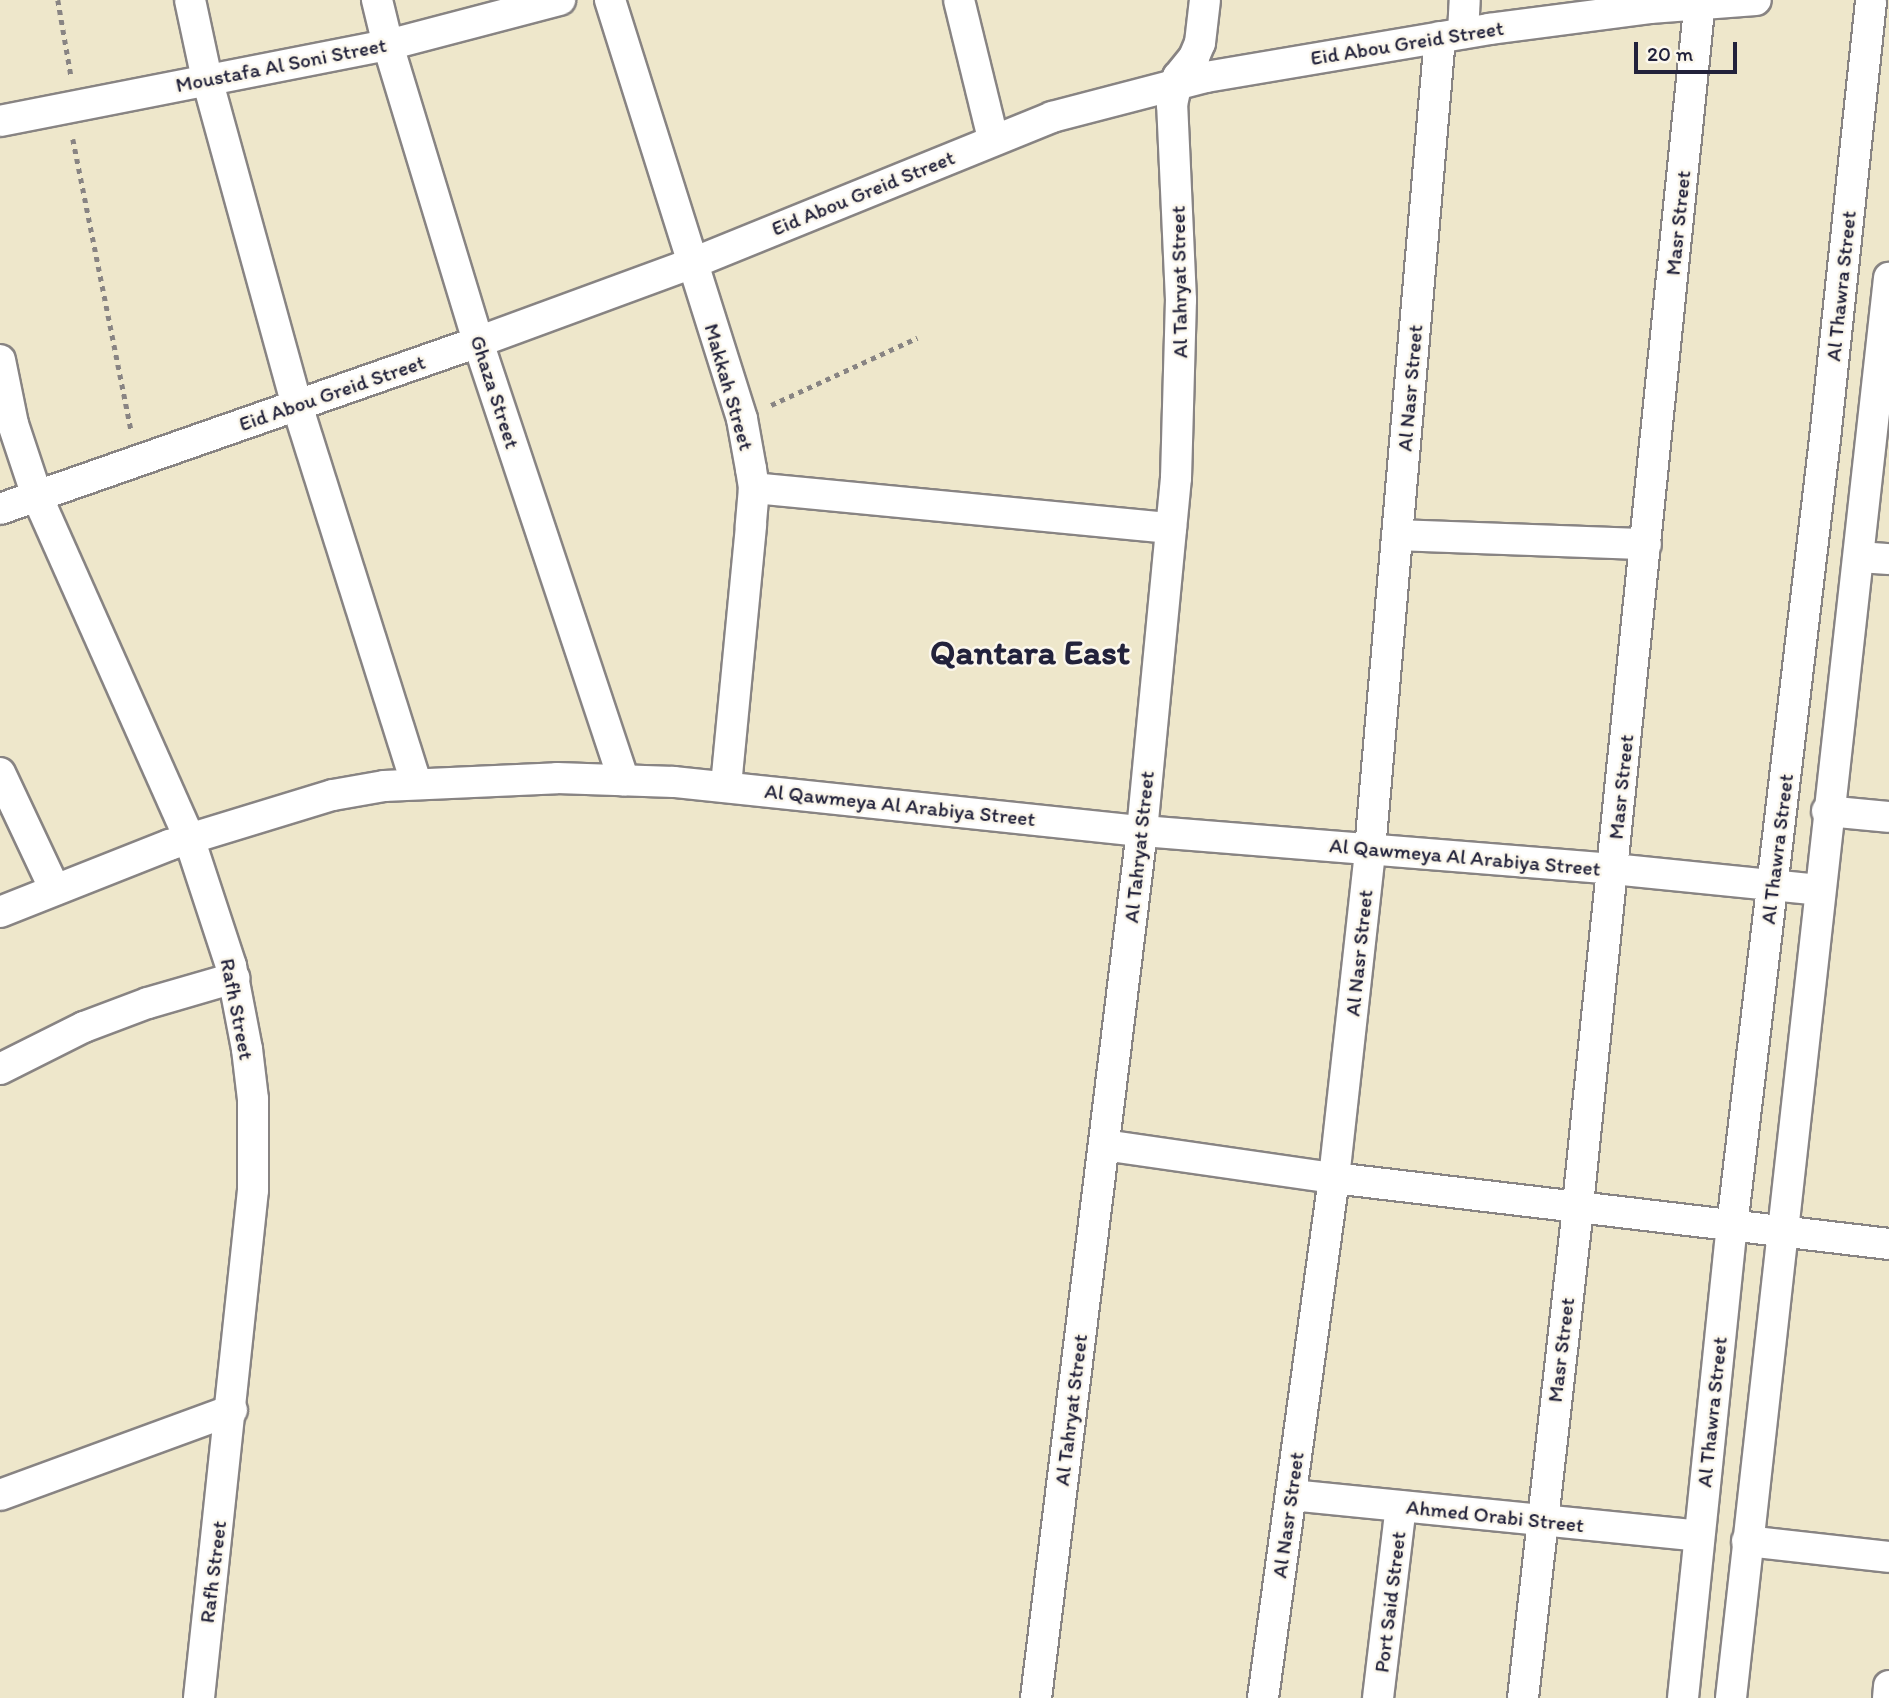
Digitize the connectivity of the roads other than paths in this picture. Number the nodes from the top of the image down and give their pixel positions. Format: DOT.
graph roads {
  1 [pos="190,0"];
  2 [pos="377,0"];
  3 [pos="560,0"];
  4 [pos="610,0"];
  5 [pos="959,0"];
  6 [pos="1205,0"];
  7 [pos="1465,0"];
  8 [pos="1756,0"];
  9 [pos="1871,0"];
  10 [pos="1700,2"];
  11 [pos="1451,35"];
  12 [pos="388,45"];
  13 [pos="207,79"];
  14 [pos="1177,83"];
  15 [pos="0,121"];
  16 [pos="993,138"];
  17 [pos="693,263"];
  18 [pos="1889,278"];
  19 [pos="478,342"];
  20 [pos="0,360"];
  21 [pos="297,405"];
  22 [pos="754,488"];
  23 [pos="37,496"];
  24 [pos="0,509"];
  25 [pos="1171,528"];
  26 [pos="1397,535"];
  27 [pos="1646,544"];
  28 [pos="1858,557"];
  29 [pos="1889,559"];
  30 [pos="0,773"];
  31 [pos="624,780"];
  32 [pos="416,783"];
  33 [pos="726,787"];
  34 [pos="1827,811"];
  35 [pos="1889,817"];
  36 [pos="1142,831"];
  37 [pos="189,838"];
  38 [pos="1370,850"];
  39 [pos="1613,869"];
  40 [pos="1772,885"];
  41 [pos="55,890"];
  42 [pos="1819,890"];
  43 [pos="0,912"];
  44 [pos="233,978"];
  45 [pos="0,1069"];
  46 [pos="1104,1145"];
  47 [pos="1334,1178"];
  48 [pos="1578,1205"];
  49 [pos="1732,1226"];
  50 [pos="1781,1232"];
  51 [pos="1889,1244"];
  52 [pos="232,1409"];
  53 [pos="0,1495"];
  54 [pos="1291,1495"];
  55 [pos="1401,1506"];
  56 [pos="1542,1520"];
  57 [pos="1699,1536"];
  58 [pos="1748,1541"];
  59 [pos="1889,1557"];
  60 [pos="1889,1686"];
  61 [pos="198,1698"];
  62 [pos="1036,1698"];
  63 [pos="1263,1698"];
  64 [pos="1378,1698"];
  65 [pos="1523,1698"];
  66 [pos="1683,1698"];
  67 [pos="1731,1698"];
  68 [pos="1888,1698"];
  1 -- 13 [label="street"];
  2 -- 12 [label="street, Ghaza Street"];
  3 -- 12 [label="street, Moustafa Al Soni Street"];
  4 -- 17 [label="street, Makkah Street"];
  5 -- 16 [label="street"];
  6 -- 14 [label="street, Al Tahryat Street"];
  7 -- 11 [label="street, Al Nasr Street"];
  8 -- 10 [label="street, Eid Abou Greid Street"];
  9 -- 40 [label="street, Al Thawra Street"];
  10 -- 11 [label="street, Eid Abou Greid Street"];
  10 -- 27 [label="street, Masr Street"];
  11 -- 14 [label="street, Eid Abou Greid Street"];
  11 -- 26 [label="street, Al Nasr Street"];
  12 -- 13 [label="street, Moustafa Al Soni Street"];
  12 -- 19 [label="street, Ghaza Street"];
  13 -- 15 [label="street, Moustafa Al Soni Street"];
  13 -- 21 [label="street"];
  14 -- 16 [label="street, Eid Abou Greid Street"];
  14 -- 25 [label="street, Al Tahryat Street"];
  16 -- 17 [label="street, Eid Abou Greid Street"];
  17 -- 19 [label="street, Eid Abou Greid Street"];
  17 -- 22 [label="street, Makkah Street"];
  18 -- 28 [label="street"];
  19 -- 21 [label="street, Eid Abou Greid Street"];
  19 -- 31 [label="street, Ghaza Street"];
  20 -- 23 [label="street, Rafh Street"];
  21 -- 23 [label="street, Eid Abou Greid Street"];
  21 -- 32 [label="street"];
  22 -- 25 [label="street"];
  22 -- 33 [label="street, Makkah Street"];
  23 -- 24 [label="street, Eid Abou Greid Street"];
  23 -- 37 [label="street, Rafh Street"];
  25 -- 36 [label="street, Al Tahryat Street"];
  26 -- 27 [label="street"];
  26 -- 38 [label="street, Al Nasr Street"];
  27 -- 39 [label="street, Masr Street"];
  28 -- 29 [label="street"];
  28 -- 34 [label="street"];
  30 -- 41 [label="street"];
  31 -- 32 [label="street, Al Qawmeya Al Arabiya Street"];
  31 -- 33 [label="street, Al Qawmeya Al Arabiya Street"];
  32 -- 37 [label="street, Al Qawmeya Al Arabiya Street"];
  33 -- 36 [label="street, Al Qawmeya Al Arabiya Street"];
  34 -- 35 [label="street"];
  34 -- 42 [label="street"];
  36 -- 38 [label="street, Al Qawmeya Al Arabiya Street"];
  36 -- 46 [label="street, Al Tahryat Street"];
  37 -- 41 [label="street, Al Qawmeya Al Arabiya Street"];
  37 -- 44 [label="street, Rafh Street"];
  38 -- 39 [label="street, Al Qawmeya Al Arabiya Street"];
  38 -- 47 [label="street, Al Nasr Street"];
  39 -- 40 [label="street, Al Qawmeya Al Arabiya Street"];
  39 -- 48 [label="street, Masr Street"];
  40 -- 42 [label="street, Al Qawmeya Al Arabiya Street"];
  40 -- 49 [label="street, Al Thawra Street"];
  41 -- 43 [label="street, Al Qawmeya Al Arabiya Street"];
  42 -- 50 [label="street"];
  44 -- 45 [label="street"];
  44 -- 52 [label="street, Rafh Street"];
  46 -- 47 [label="street"];
  46 -- 62 [label="street, Al Tahryat Street"];
  47 -- 48 [label="street"];
  47 -- 54 [label="street, Al Nasr Street"];
  48 -- 49 [label="street"];
  48 -- 56 [label="street, Masr Street"];
  49 -- 50 [label="street"];
  49 -- 57 [label="street, Al Thawra Street"];
  50 -- 51 [label="street"];
  50 -- 58 [label="street"];
  52 -- 53 [label="street"];
  52 -- 61 [label="street, Rafh Street"];
  54 -- 55 [label="street, Ahmed Orabi Street"];
  54 -- 63 [label="street, Al Nasr Street"];
  55 -- 56 [label="street, Ahmed Orabi Street"];
  55 -- 64 [label="street, Port Said Street"];
  56 -- 57 [label="street, Ahmed Orabi Street"];
  56 -- 65 [label="street, Masr Street"];
  57 -- 66 [label="street, Al Thawra Street"];
  58 -- 59 [label="street"];
  58 -- 67 [label="street"];
  60 -- 68 [label="street"];
}
